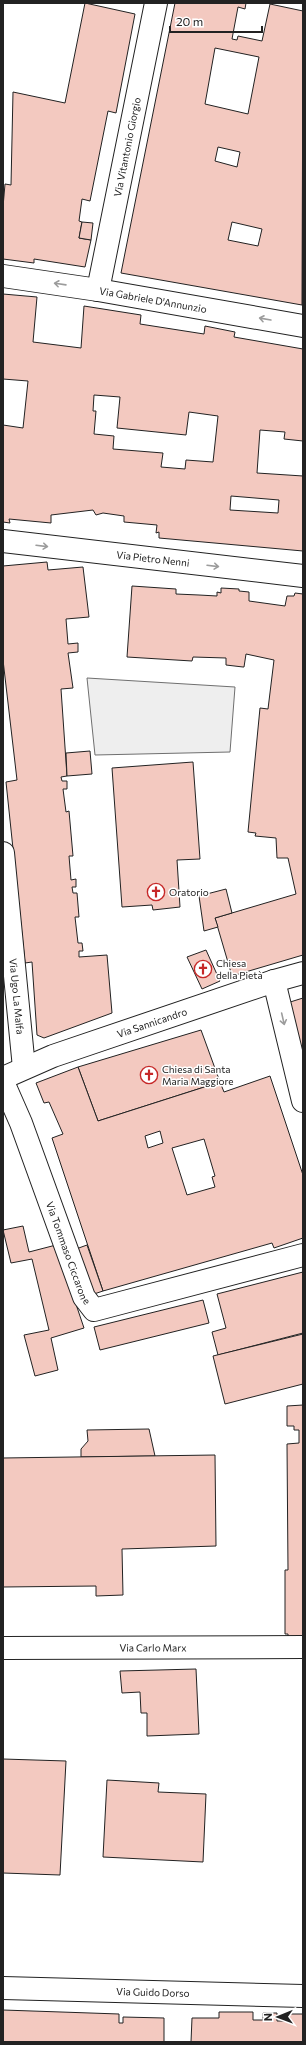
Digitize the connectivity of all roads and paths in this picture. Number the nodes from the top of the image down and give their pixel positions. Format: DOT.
graph roads {
  1 [pos="156,3"];
  2 [pos="3,276"];
  3 [pos="98,290"];
  4 [pos="303,326"];
  5 [pos="3,541"];
  6 [pos="303,576"];
  7 [pos="3,853"];
  8 [pos="303,973"];
  9 [pos="274,981"];
  10 [pos="24,1068"];
  11 [pos="3,1078"];
  12 [pos="3,1082"];
  13 [pos="303,1101"];
  14 [pos="303,1255"];
  15 [pos="303,1647"];
  16 [pos="3,1648"];
  17 [pos="3,1988"];
  18 [pos="303,1996"];
  1 -- 3 [label="street, Via Vitantonio Giorgio"];
  3 -- 2 [label="street, Via Gabriele D'Annunzio, one-way"];
  4 -- 3 [label="street, Via Gabriele D'Annunzio, one-way"];
  5 -- 6 [label="street, Via Pietro Nenni, one-way"];
  7 -- 10 [label="street, Via Ugo La Malfa"];
  8 -- 9 [label="street, Via Sannicandro"];
  9 -- 10 [label="street, Via Sannicandro"];
  9 -- 13 [label="street, one-way"];
  10 -- 11 [label="street, Via Sannicandro"];
  12 -- 14 [label="street, Via Tommaso Ciccarone"];
  15 -- 16 [label="street, Via Carlo Marx"];
  17 -- 18 [label="street, Via Guido Dorso"];
}
